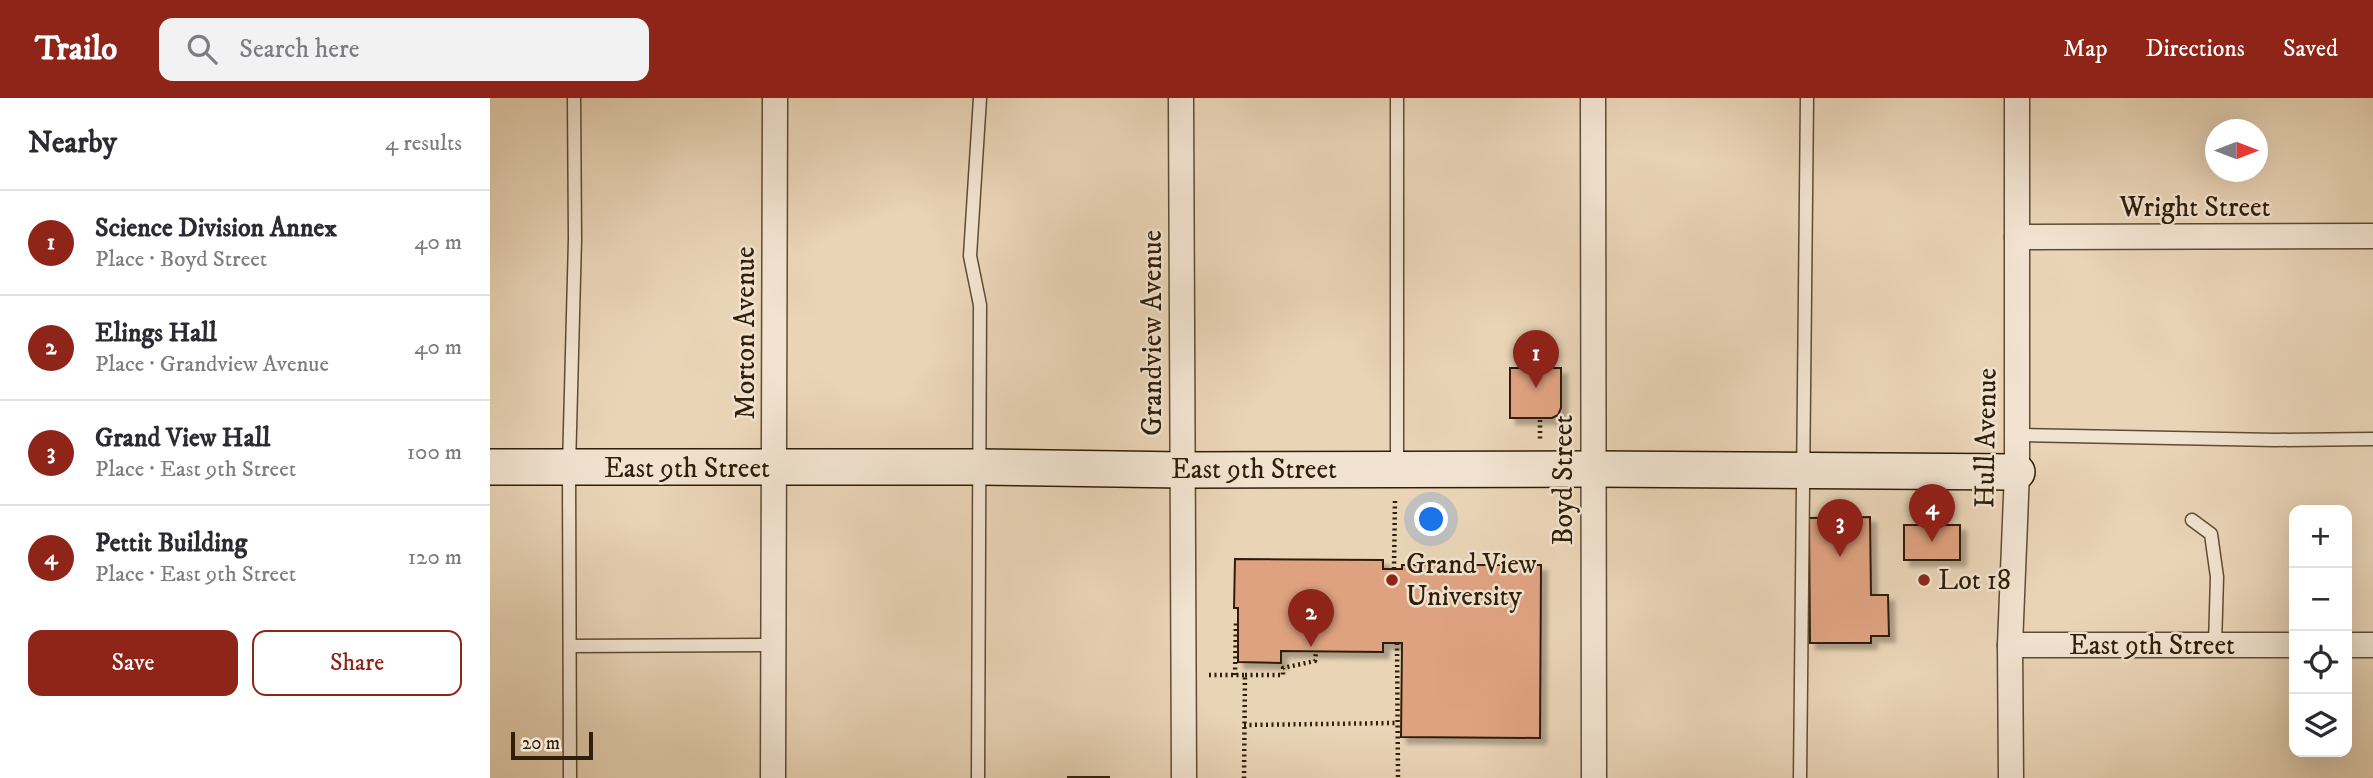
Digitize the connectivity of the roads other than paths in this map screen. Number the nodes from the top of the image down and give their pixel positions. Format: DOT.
graph roads {
  1 [pos="574,98"];
  2 [pos="775,98"];
  3 [pos="980,98"];
  4 [pos="1181,98"];
  5 [pos="1397,98"];
  6 [pos="1593,98"];
  7 [pos="1807,98"];
  8 [pos="2017,98"];
  9 [pos="2373,236"];
  10 [pos="2017,237"];
  11 [pos="2017,435"];
  12 [pos="2373,439"];
  13 [pos="490,467"];
  14 [pos="569,467"];
  15 [pos="981,467"];
  16 [pos="775,468"];
  17 [pos="1396,469"];
  18 [pos="1593,469"];
  19 [pos="1183,470"];
  20 [pos="1802,470"];
  21 [pos="2017,472"];
  22 [pos="2192,520"];
  23 [pos="774,645"];
  24 [pos="2010,645"];
  25 [pos="2216,645"];
  26 [pos="2289,645"];
  27 [pos="2352,645"];
  28 [pos="2373,645"];
  29 [pos="570,646"];
  30 [pos="570,778"];
  31 [pos="773,778"];
  32 [pos="978,778"];
  33 [pos="1184,778"];
  34 [pos="1594,778"];
  35 [pos="1800,778"];
  36 [pos="2011,778"];
  1 -- 14 [label="lane"];
  2 -- 16 [label="street, Morton Avenue"];
  3 -- 15 [label="lane"];
  4 -- 19 [label="street, Grandview Avenue"];
  5 -- 17 [label="lane"];
  6 -- 18 [label="street, Boyd Street"];
  7 -- 20 [label="lane"];
  8 -- 10 [label="street, Hull Avenue"];
  9 -- 10 [label="street, Wright Street"];
  10 -- 11 [label="street, Hull Avenue"];
  11 -- 12 [label="lane"];
  11 -- 21 [label="street, Hull Avenue"];
  13 -- 14 [label="street, East 9th Street"];
  14 -- 16 [label="street, East 9th Street"];
  14 -- 29 [label="lane"];
  15 -- 16 [label="street, East 9th Street"];
  15 -- 19 [label="street, East 9th Street"];
  15 -- 32 [label="lane"];
  16 -- 23 [label="street, Morton Avenue"];
  17 -- 18 [label="street, East 9th Street"];
  17 -- 19 [label="street, East 9th Street"];
  18 -- 20 [label="street, East 9th Street"];
  18 -- 34 [label="street, Boyd Street"];
  19 -- 33 [label="street, Grandview Avenue"];
  20 -- 21 [label="street, East 9th Street"];
  20 -- 35 [label="lane"];
  21 -- 24 [label="street, Hull Avenue"];
  22 -- 25 [label="lane"];
  23 -- 29 [label="lane"];
  23 -- 31 [label="street, Morton Avenue"];
  24 -- 25 [label="street, East 9th Street"];
  24 -- 36 [label="street, Hull Avenue"];
  25 -- 26 [label="street, East 9th Street"];
  27 -- 28 [label="street"];
  29 -- 30 [label="lane"];
}
